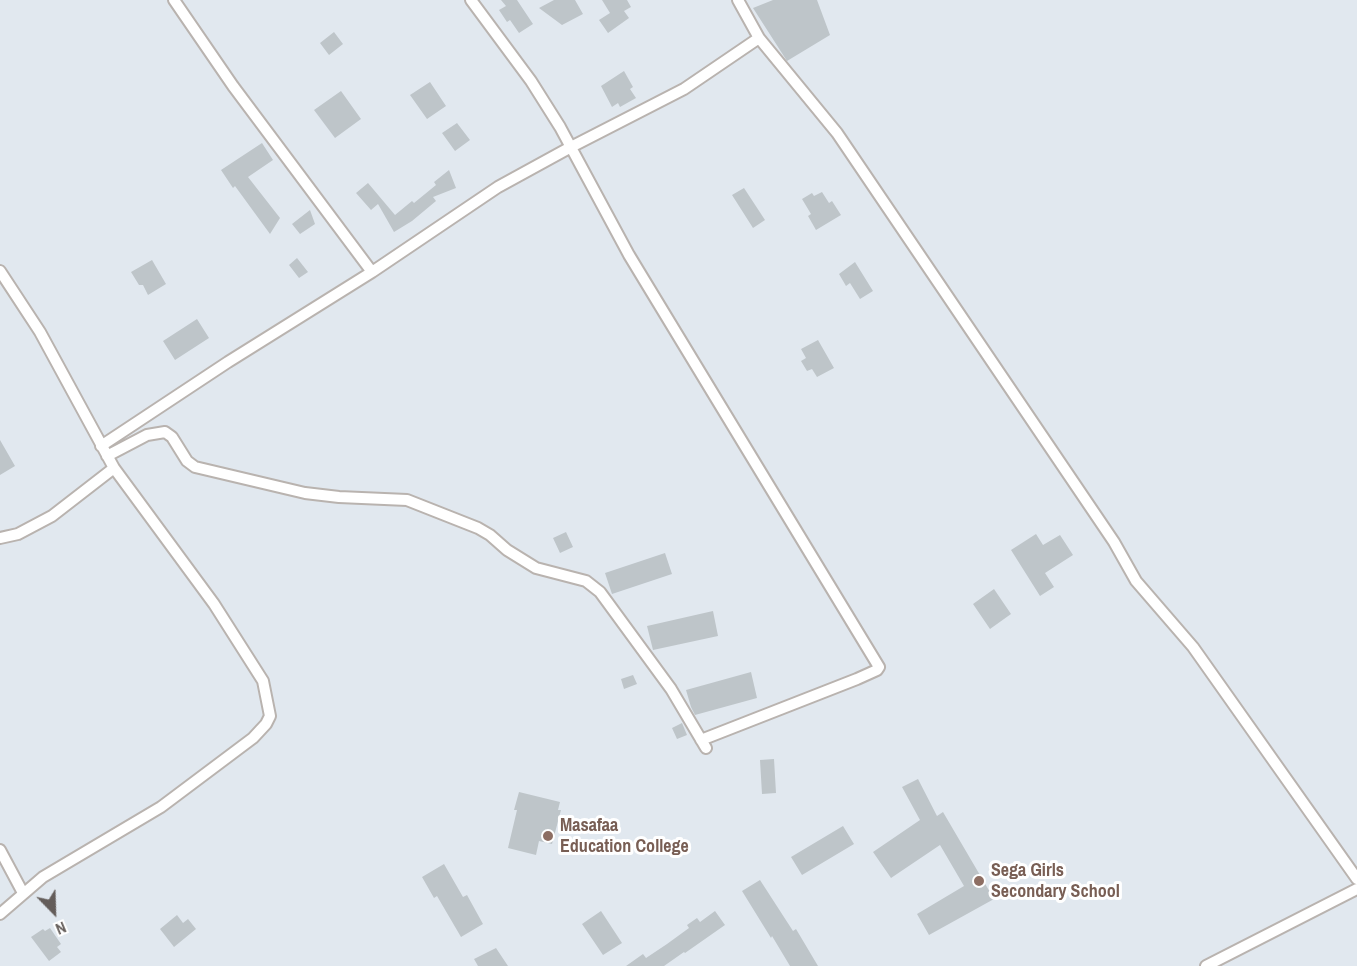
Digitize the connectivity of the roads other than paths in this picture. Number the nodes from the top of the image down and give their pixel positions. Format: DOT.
graph roads {
  1 [pos="174,0"];
  2 [pos="471,0"];
  3 [pos="738,0"];
  4 [pos="759,38"];
  5 [pos="571,147"];
  6 [pos="0,271"];
  7 [pos="372,272"];
  8 [pos="101,446"];
  9 [pos="107,456"];
  10 [pos="114,468"];
  11 [pos="0,537"];
  12 [pos="0,850"];
  13 [pos="1357,879"];
  14 [pos="1357,889"];
  15 [pos="23,893"];
  16 [pos="0,914"];
  17 [pos="1206,966"];
  1 -- 7 [label="street"];
  2 -- 5 [label="street"];
  3 -- 4 [label="street"];
  4 -- 5 [label="street"];
  4 -- 13 [label="street"];
  5 -- 7 [label="street"];
  5 -- 9 [label="street"];
  6 -- 8 [label="street"];
  7 -- 8 [label="street"];
  8 -- 9 [label="street"];
  9 -- 10 [label="street"];
  10 -- 11 [label="street"];
  10 -- 15 [label="street"];
  12 -- 15 [label="street"];
  14 -- 17 [label="street"];
  15 -- 16 [label="street"];
}
